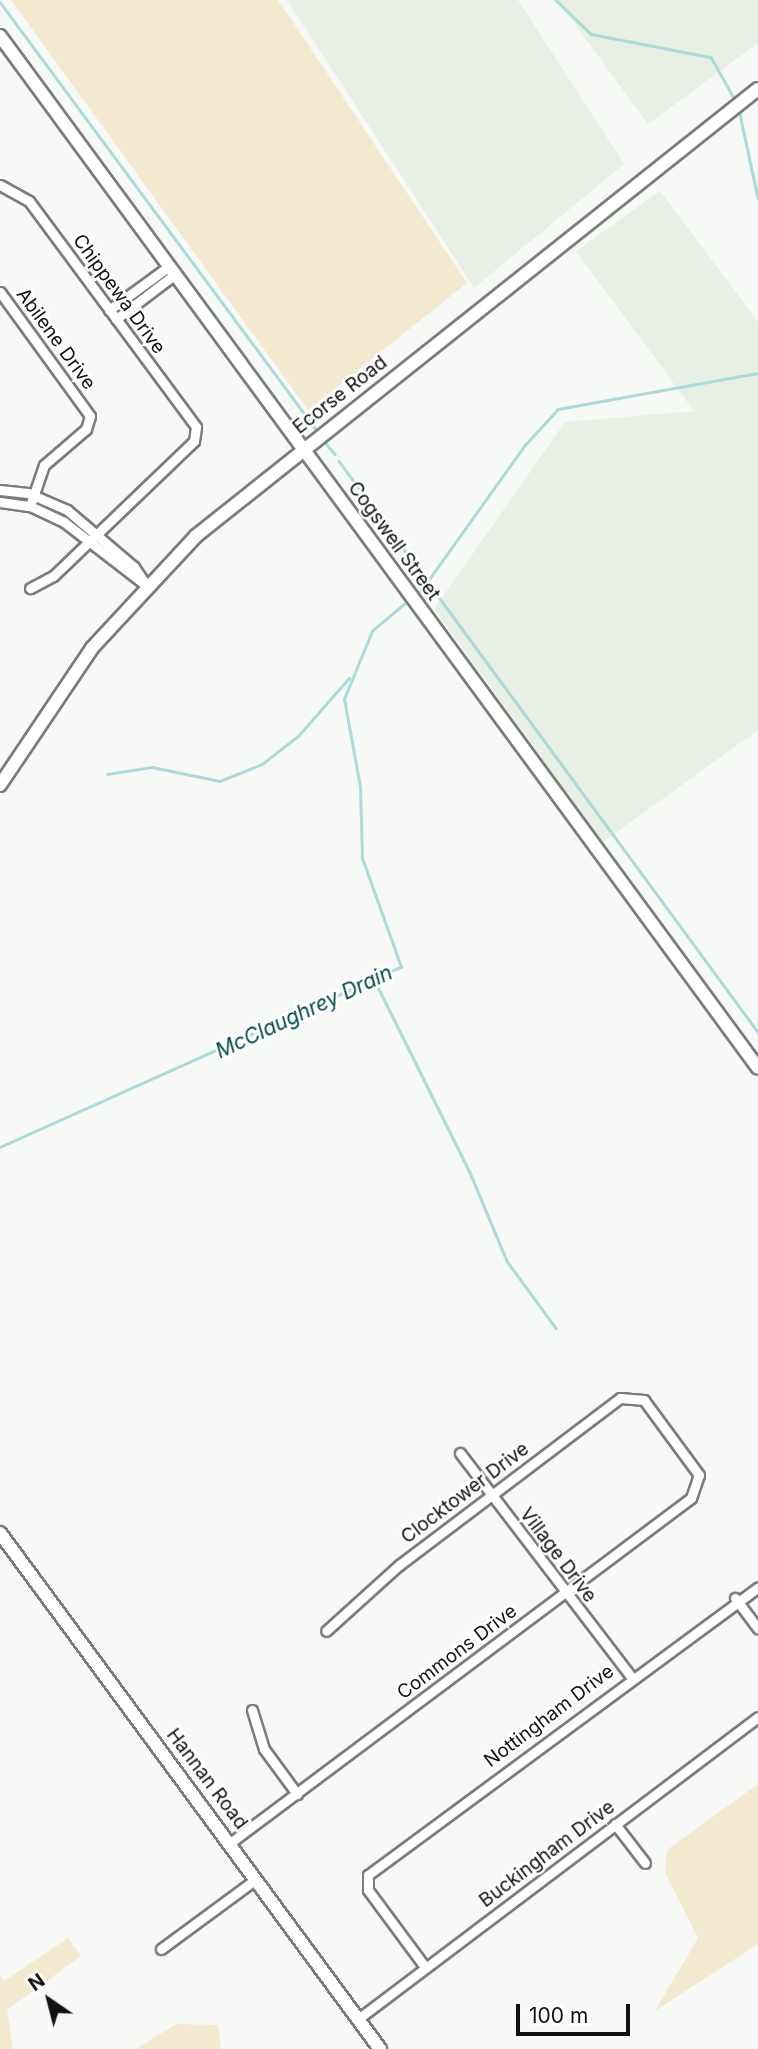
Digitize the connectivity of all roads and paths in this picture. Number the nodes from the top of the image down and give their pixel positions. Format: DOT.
graph roads {
  1 [pos="0,36"];
  2 [pos="758,89"];
  3 [pos="0,185"];
  4 [pos="171,271"];
  5 [pos="0,292"];
  6 [pos="109,310"];
  7 [pos="116,319"];
  8 [pos="302,449"];
  9 [pos="0,490"];
  10 [pos="33,495"];
  11 [pos="0,502"];
  12 [pos="30,506"];
  13 [pos="96,532"];
  14 [pos="88,542"];
  15 [pos="147,586"];
  16 [pos="30,588"];
  17 [pos="0,785"];
  18 [pos="758,1068"];
  19 [pos="633,1395"];
  20 [pos="460,1452"];
  21 [pos="491,1495"];
  22 [pos="0,1533"];
  23 [pos="758,1587"];
  24 [pos="565,1593"];
  25 [pos="735,1598"];
  26 [pos="758,1628"];
  27 [pos="326,1631"];
  28 [pos="631,1677"];
  29 [pos="252,1710"];
  30 [pos="758,1717"];
  31 [pos="297,1794"];
  32 [pos="615,1824"];
  33 [pos="230,1843"];
  34 [pos="645,1863"];
  35 [pos="256,1879"];
  36 [pos="161,1949"];
  37 [pos="425,1967"];
  38 [pos="358,2019"];
  39 [pos="380,2049"];
  1 -- 4 [label="street, Cogswell Street"];
  2 -- 8 [label="street, Ecorse Road"];
  3 -- 6 [label="street, Chippewa Drive"];
  4 -- 6 [label="street"];
  4 -- 7 [label="street"];
  4 -- 8 [label="street, Cogswell Street"];
  5 -- 10 [label="street, Abilene Drive"];
  6 -- 7 [label="street, Chippewa Drive"];
  7 -- 13 [label="street, Chippewa Drive"];
  8 -- 15 [label="street, Ecorse Road"];
  8 -- 18 [label="street, Cogswell Street"];
  9 -- 10 [label="street"];
  10 -- 12 [label="street, Abilene Drive"];
  10 -- 13 [label="street"];
  11 -- 12 [label="street"];
  12 -- 14 [label="street"];
  13 -- 14 [label="street"];
  13 -- 15 [label="street"];
  14 -- 15 [label="street"];
  14 -- 16 [label="street"];
  15 -- 17 [label="street, Ecorse Road"];
  19 -- 21 [label="street, Clocktower Drive"];
  19 -- 24 [label="street, Commons Drive"];
  20 -- 21 [label="street, Village Drive"];
  21 -- 24 [label="street, Village Drive"];
  21 -- 27 [label="street, Clocktower Drive"];
  22 -- 33 [label="street, Hannan Road"];
  23 -- 25 [label="street, Nottingham Drive"];
  24 -- 28 [label="street, Village Drive"];
  24 -- 31 [label="street, Commons Drive"];
  25 -- 26 [label="street"];
  25 -- 28 [label="street, Nottingham Drive"];
  28 -- 37 [label="street, Nottingham Drive"];
  29 -- 31 [label="street"];
  30 -- 32 [label="street, Buckingham Drive"];
  31 -- 33 [label="street, Commons Drive"];
  32 -- 34 [label="street"];
  32 -- 37 [label="street, Buckingham Drive"];
  33 -- 35 [label="street, Hannan Road"];
  35 -- 36 [label="street"];
  35 -- 38 [label="street, Hannan Road"];
  37 -- 38 [label="street, Buckingham Drive"];
  38 -- 39 [label="street, Hannan Road"];
}
